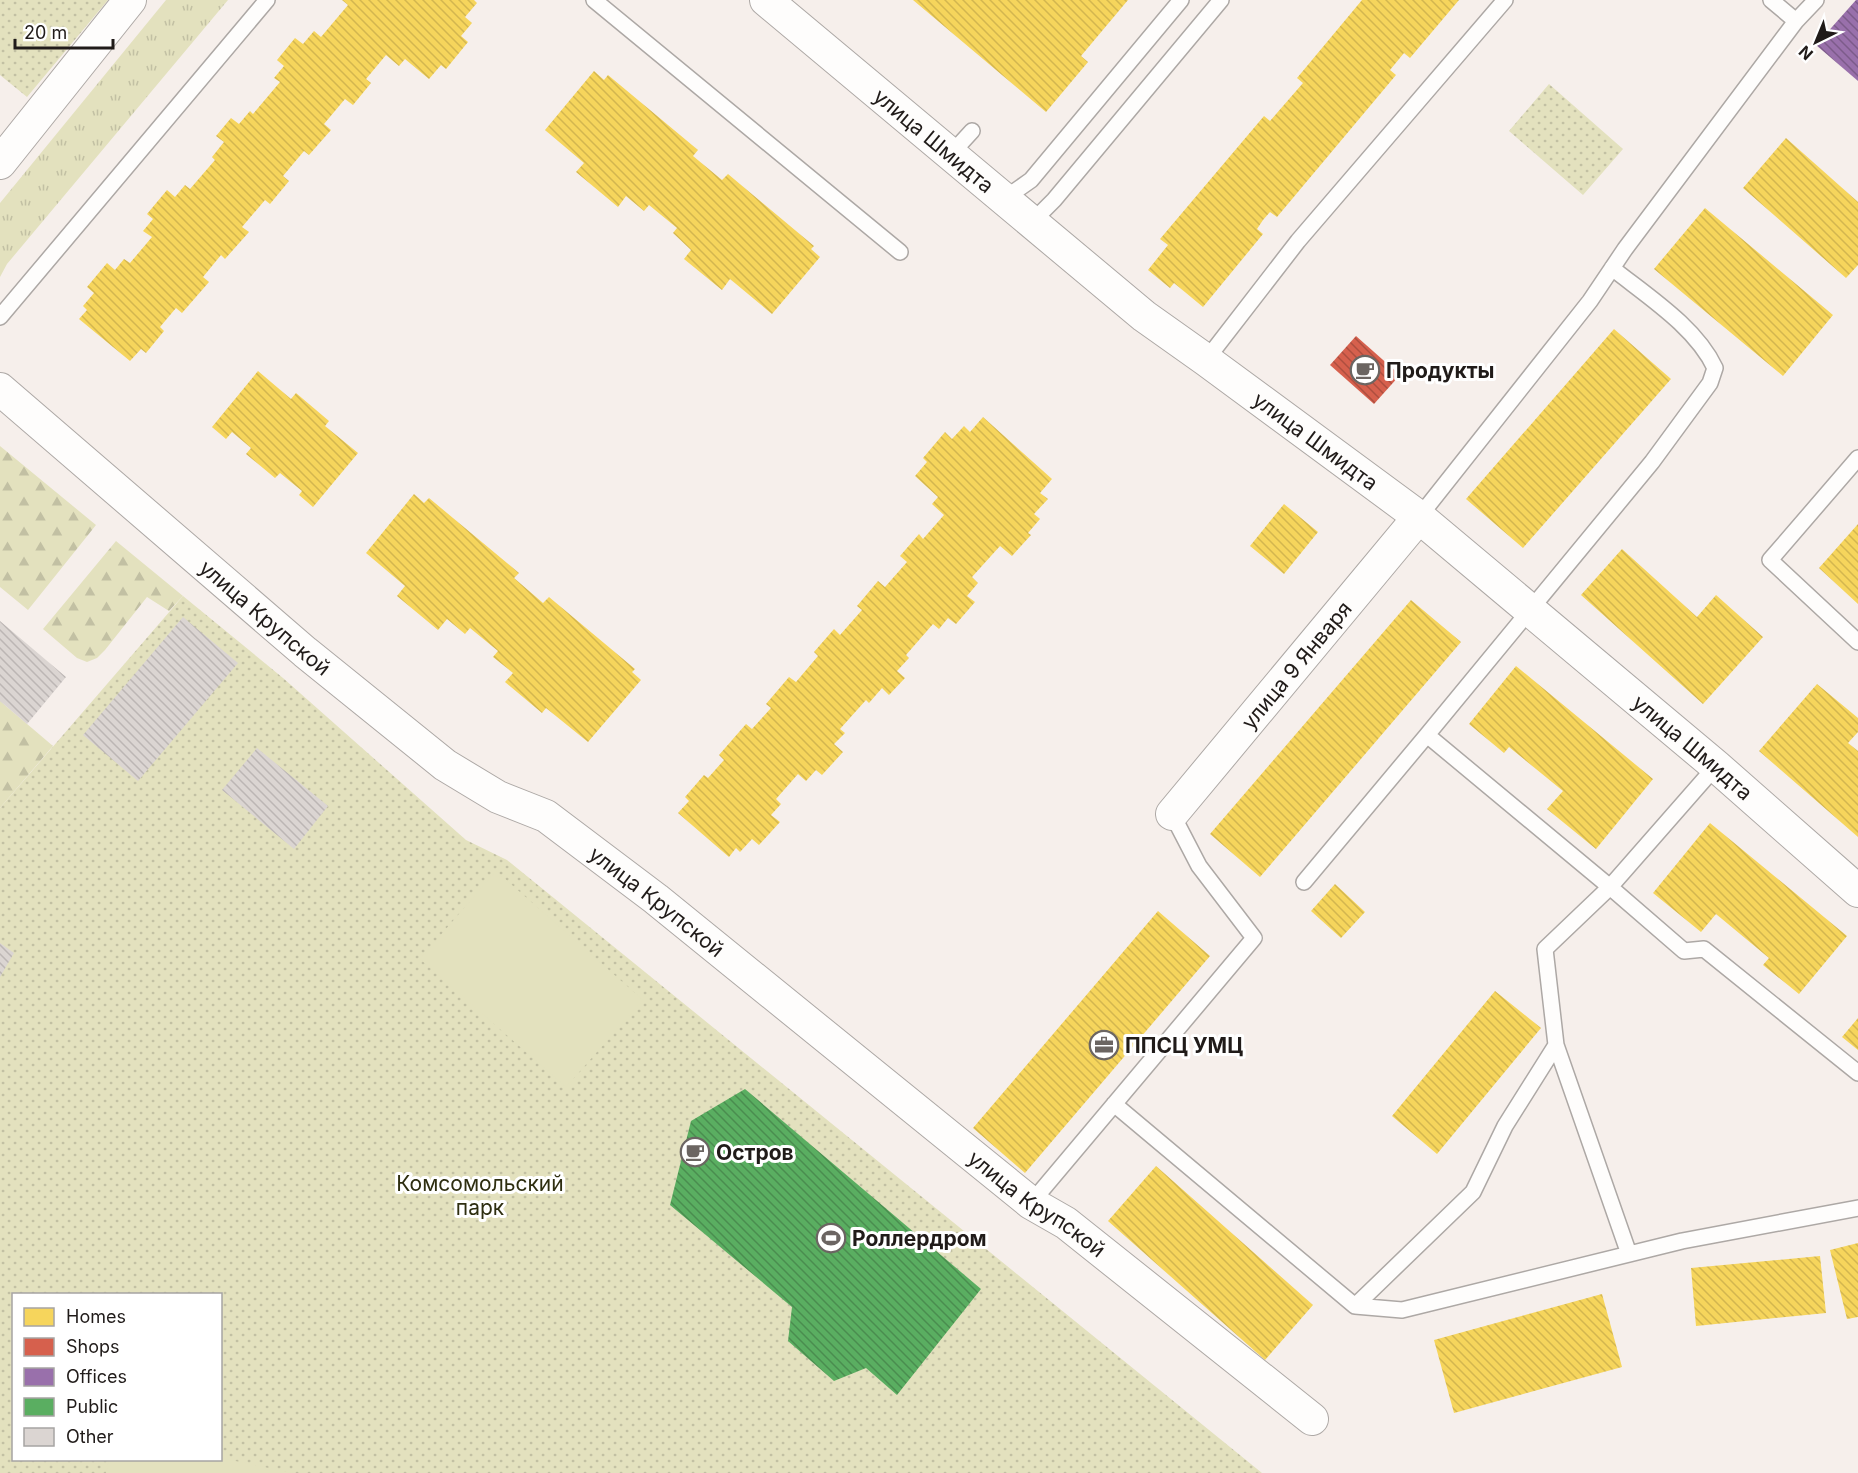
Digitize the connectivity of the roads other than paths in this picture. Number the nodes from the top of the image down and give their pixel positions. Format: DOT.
graph roads {
  1 [pos="130,0"];
  2 [pos="267,0"];
  3 [pos="594,0"];
  4 [pos="766,0"];
  5 [pos="1181,0"];
  6 [pos="1221,0"];
  7 [pos="1505,0"];
  8 [pos="1771,0"];
  9 [pos="1816,0"];
  10 [pos="1796,21"];
  11 [pos="972,131"];
  12 [pos="950,154"];
  13 [pos="0,163"];
  14 [pos="1004,200"];
  15 [pos="1031,223"];
  16 [pos="900,252"];
  17 [pos="1612,268"];
  18 [pos="0,318"];
  19 [pos="1206,360"];
  20 [pos="0,389"];
  21 [pos="1858,458"];
  22 [pos="1419,517"];
  23 [pos="1530,610"];
  24 [pos="1858,642"];
  25 [pos="1427,735"];
  26 [pos="1716,766"];
  27 [pos="1172,814"];
  28 [pos="1304,882"];
  29 [pos="1611,887"];
  30 [pos="1858,891"];
  31 [pos="1556,1045"];
  32 [pos="1858,1073"];
  33 [pos="1114,1104"];
  34 [pos="1031,1203"];
  35 [pos="1858,1208"];
  36 [pos="1629,1254"];
  37 [pos="1354,1306"];
  38 [pos="1312,1419"];
  1 -- 13 [label="street"];
  2 -- 18 [label="lane"];
  3 -- 16 [label="lane"];
  4 -- 12 [label="street, улица Шмидта"];
  5 -- 14 [label="lane"];
  6 -- 15 [label="lane"];
  7 -- 19 [label="lane"];
  8 -- 10 [label="lane"];
  9 -- 10 [label="lane"];
  10 -- 17 [label="lane"];
  11 -- 12 [label="lane"];
  12 -- 14 [label="street, улица Шмидта"];
  14 -- 15 [label="street, улица Шмидта"];
  15 -- 19 [label="street, улица Шмидта"];
  17 -- 22 [label="lane"];
  17 -- 23 [label="lane"];
  19 -- 22 [label="street, улица Шмидта"];
  20 -- 34 [label="street, улица Крупской"];
  21 -- 24 [label="lane"];
  22 -- 23 [label="street, улица Шмидта"];
  22 -- 27 [label="street, улица 9 Января"];
  23 -- 25 [label="lane"];
  23 -- 26 [label="street, улица Шмидта"];
  25 -- 28 [label="lane"];
  25 -- 29 [label="lane"];
  26 -- 29 [label="lane"];
  26 -- 30 [label="street, улица Шмидта"];
  27 -- 33 [label="lane"];
  29 -- 31 [label="lane"];
  29 -- 32 [label="lane"];
  31 -- 36 [label="lane"];
  31 -- 37 [label="lane"];
  33 -- 34 [label="lane"];
  33 -- 37 [label="lane"];
  34 -- 38 [label="street, улица Крупской"];
  35 -- 36 [label="lane"];
  36 -- 37 [label="lane"];
}
